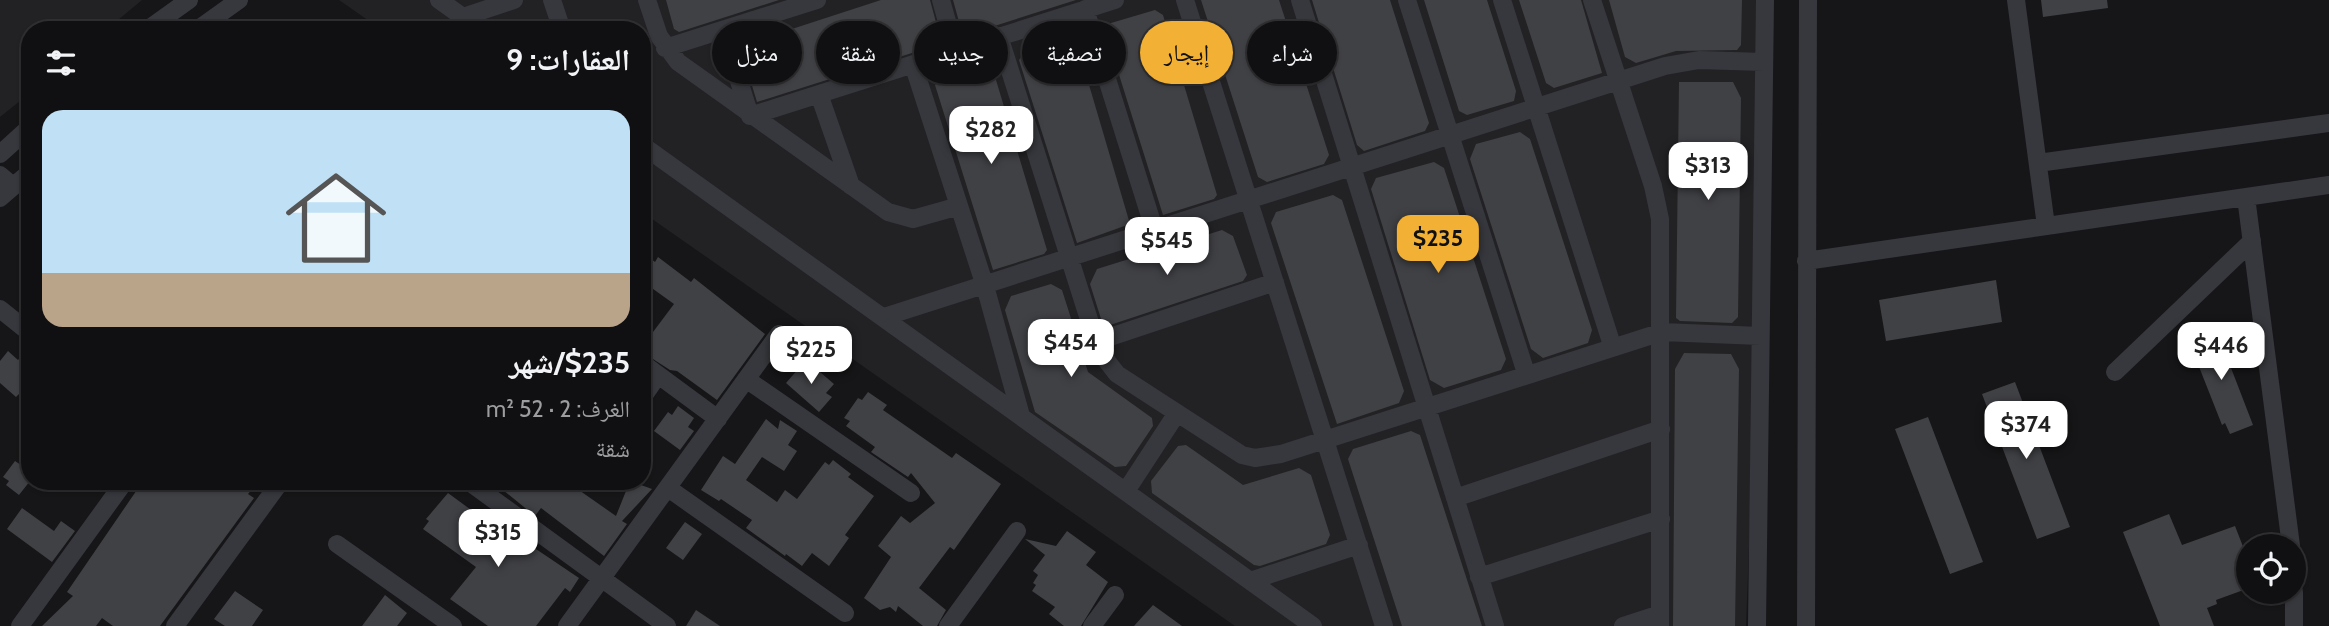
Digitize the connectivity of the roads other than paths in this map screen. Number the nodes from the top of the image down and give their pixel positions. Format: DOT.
graph roads {
  1 [pos="189,0"];
  2 [pos="239,0"];
  3 [pos="439,0"];
  4 [pos="514,0"];
  5 [pos="552,0"];
  6 [pos="647,0"];
  7 [pos="817,0"];
  8 [pos="941,0"];
  9 [pos="1115,0"];
  10 [pos="1185,0"];
  11 [pos="1300,0"];
  12 [pos="1407,0"];
  13 [pos="1502,0"];
  14 [pos="1592,0"];
  15 [pos="1765,0"];
  16 [pos="1808,0"];
  17 [pos="2016,0"];
  18 [pos="1085,9"];
  19 [pos="463,17"];
  20 [pos="160,21"];
  21 [pos="210,21"];
  22 [pos="469,21"];
  23 [pos="559,21"];
  24 [pos="751,21"];
  25 [pos="947,21"];
  26 [pos="712,33"];
  27 [pos="1008,33"];
  28 [pos="665,48"];
  29 [pos="1764,62"];
  30 [pos="913,64"];
  31 [pos="1008,65"];
  32 [pos="1617,82"];
  33 [pos="740,84"];
  34 [pos="819,94"];
  35 [pos="1535,108"];
  36 [pos="750,116"];
  37 [pos="2329,123"];
  38 [pos="1452,136"];
  39 [pos="7,141"];
  40 [pos="651,151"];
  41 [pos="0,154"];
  42 [pos="2038,163"];
  43 [pos="1354,167"];
  44 [pos="21,177"];
  45 [pos="2329,185"];
  46 [pos="4,186"];
  47 [pos="851,186"];
  48 [pos="2246,197"];
  49 [pos="1249,202"];
  50 [pos="959,206"];
  51 [pos="2046,226"];
  52 [pos="1155,232"];
  53 [pos="2252,241"];
  54 [pos="1068,259"];
  55 [pos="1805,261"];
  56 [pos="1275,282"];
  57 [pos="985,286"];
  58 [pos="884,317"];
  59 [pos="4,320"];
  60 [pos="21,328"];
  61 [pos="1662,332"];
  62 [pos="779,334"];
  63 [pos="1760,336"];
  64 [pos="1095,342"];
  65 [pos="1612,345"];
  66 [pos="651,369"];
  67 [pos="2115,372"];
  68 [pos="1526,373"];
  69 [pos="659,375"];
  70 [pos="747,379"];
  71 [pos="651,386"];
  72 [pos="1427,406"];
  73 [pos="1177,413"];
  74 [pos="1021,416"];
  75 [pos="718,419"];
  76 [pos="1661,429"];
  77 [pos="1325,439"];
  78 [pos="668,488"];
  79 [pos="118,490"];
  80 [pos="274,490"];
  81 [pos="480,490"];
  82 [pos="1126,491"];
  83 [pos="911,493"];
  84 [pos="1454,498"];
  85 [pos="1661,519"];
  86 [pos="1017,531"];
  87 [pos="2289,534"];
  88 [pos="337,544"];
  89 [pos="1359,545"];
  90 [pos="1479,576"];
  91 [pos="603,579"];
  92 [pos="1250,581"];
  93 [pos="1115,595"];
  94 [pos="2294,604"];
  95 [pos="845,613"];
  96 [pos="1660,620"];
  97 [pos="20,626"];
  98 [pos="175,626"];
  99 [pos="453,626"];
  100 [pos="567,626"];
  101 [pos="667,626"];
  102 [pos="948,626"];
  103 [pos="1092,626"];
  104 [pos="1313,626"];
  105 [pos="1384,626"];
  106 [pos="1495,626"];
  107 [pos="1623,626"];
  108 [pos="1757,626"];
  109 [pos="1806,626"];
  110 [pos="2294,626"];
  1 -- 20 [label="street"];
  2 -- 21 [label="street"];
  3 -- 19 [label="street"];
  4 -- 19 [label="street"];
  5 -- 23 [label="street"];
  6 -- 28 [label="street"];
  7 -- 24 [label="street"];
  8 -- 25 [label="street"];
  9 -- 18 [label="street"];
  10 -- 49 [label="street"];
  11 -- 43 [label="street"];
  12 -- 38 [label="street"];
  13 -- 35 [label="street"];
  14 -- 32 [label="street"];
  15 -- 29 [label="street"];
  16 -- 55 [label="street"];
  17 -- 42 [label="street"];
  18 -- 27 [label="street"];
  18 -- 52 [label="street"];
  19 -- 22 [label="street"];
  26 -- 28 [label="street"];
  28 -- 36 [label="street"];
  29 -- 32 [label="street"];
  29 -- 63 [label="street"];
  30 -- 34 [label="street"];
  30 -- 50 [label="street"];
  31 -- 54 [label="street"];
  32 -- 35 [label="street"];
  32 -- 61 [label="street"];
  33 -- 36 [label="street"];
  34 -- 36 [label="street"];
  34 -- 47 [label="street"];
  35 -- 38 [label="street"];
  35 -- 65 [label="street"];
  36 -- 47 [label="street"];
  37 -- 42 [label="street"];
  38 -- 43 [label="street"];
  38 -- 68 [label="street"];
  39 -- 41 [label="street"];
  40 -- 58 [label="street"];
  42 -- 51 [label="street"];
  43 -- 49 [label="street"];
  43 -- 72 [label="street"];
  44 -- 46 [label="street"];
  45 -- 48 [label="street"];
  47 -- 50 [label="street"];
  48 -- 51 [label="street"];
  48 -- 53 [label="street"];
  49 -- 52 [label="street"];
  49 -- 56 [label="street"];
  50 -- 57 [label="street"];
  51 -- 55 [label="street"];
  52 -- 54 [label="street"];
  53 -- 67 [label="street"];
  53 -- 87 [label="street"];
  54 -- 57 [label="street"];
  54 -- 64 [label="street"];
  55 -- 109 [label="street"];
  56 -- 64 [label="street"];
  56 -- 77 [label="street"];
  57 -- 58 [label="street"];
  57 -- 74 [label="street"];
  58 -- 74 [label="street"];
  59 -- 60 [label="street"];
  61 -- 63 [label="street"];
  61 -- 65 [label="street"];
  61 -- 76 [label="street"];
  62 -- 70 [label="street"];
  63 -- 108 [label="street"];
  64 -- 73 [label="street"];
  65 -- 68 [label="street"];
  66 -- 69 [label="street"];
  68 -- 72 [label="street"];
  69 -- 71 [label="street"];
  69 -- 75 [label="street"];
  70 -- 75 [label="street"];
  70 -- 83 [label="street"];
  72 -- 77 [label="street"];
  72 -- 84 [label="street"];
  73 -- 77 [label="street"];
  73 -- 82 [label="street"];
  74 -- 82 [label="street"];
  75 -- 78 [label="street"];
  76 -- 84 [label="street"];
  76 -- 85 [label="street"];
  77 -- 89 [label="street"];
  78 -- 91 [label="street"];
  78 -- 95 [label="street"];
  79 -- 97 [label="street"];
  80 -- 98 [label="street"];
  81 -- 91 [label="street"];
  82 -- 92 [label="street"];
  84 -- 90 [label="street"];
  85 -- 90 [label="street"];
  85 -- 96 [label="street"];
  86 -- 102 [label="street"];
  88 -- 99 [label="street"];
  89 -- 92 [label="street"];
  89 -- 105 [label="street"];
  90 -- 106 [label="street"];
  91 -- 100 [label="street"];
  91 -- 101 [label="street"];
  92 -- 104 [label="street"];
  93 -- 103 [label="street"];
  94 -- 110 [label="street"];
  96 -- 107 [label="street"];
}
